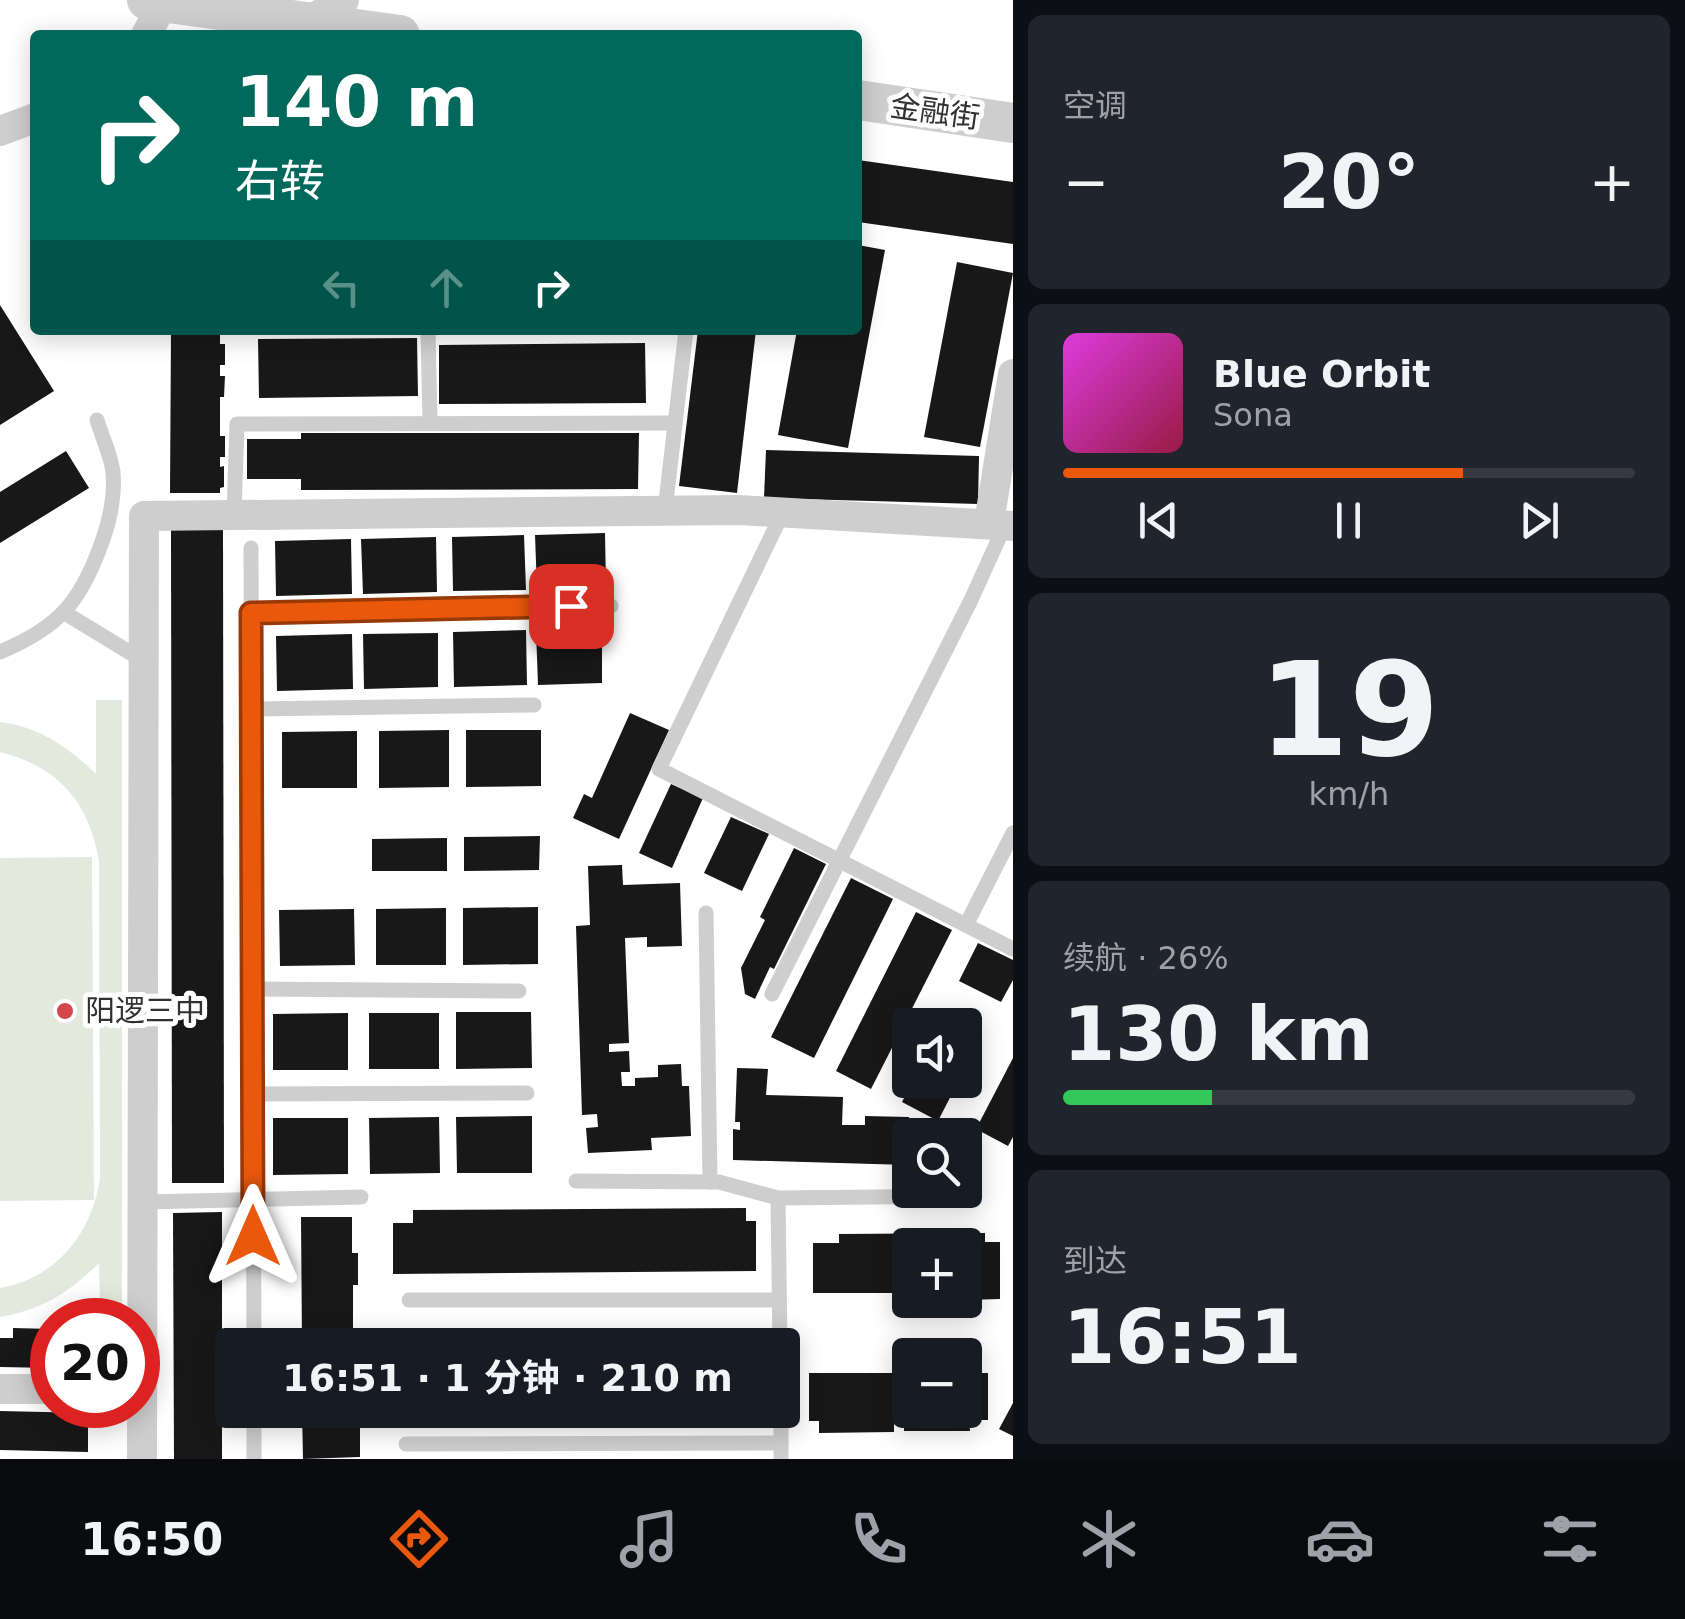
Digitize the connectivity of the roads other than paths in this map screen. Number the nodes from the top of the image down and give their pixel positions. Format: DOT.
graph roads {
  1 [pos="344,0"];
  2 [pos="152,12"];
  3 [pos="307,22"];
  4 [pos="364,30"];
  5 [pos="862,101"];
  6 [pos="30,120"];
  7 [pos="1012,123"];
  8 [pos="0,131"];
  9 [pos="428,335"];
  10 [pos="685,335"];
  11 [pos="1012,374"];
  12 [pos="97,420"];
  13 [pos="675,423"];
  14 [pos="430,424"];
  15 [pos="665,510"];
  16 [pos="783,512"];
  17 [pos="234,515"];
  18 [pos="1002,525"];
  19 [pos="251,548"];
  20 [pos="611,606"];
  21 [pos="65,613"];
  22 [pos="251,613"];
  23 [pos="0,652"];
  24 [pos="144,662"];
  25 [pos="534,705"];
  26 [pos="252,709"];
  27 [pos="1012,834"];
  28 [pos="839,860"];
  29 [pos="706,914"];
  30 [pos="966,925"];
  31 [pos="1012,948"];
  32 [pos="253,990"];
  33 [pos="519,991"];
  34 [pos="772,994"];
  35 [pos="526,1093"];
  36 [pos="253,1094"];
  37 [pos="576,1181"];
  38 [pos="710,1182"];
  39 [pos="361,1197"];
  40 [pos="892,1197"];
  41 [pos="778,1198"];
  42 [pos="253,1200"];
  43 [pos="144,1202"];
  44 [pos="142,1298"];
  45 [pos="409,1300"];
  46 [pos="779,1300"];
  47 [pos="254,1328"];
  48 [pos="780,1328"];
  49 [pos="0,1389"];
  50 [pos="30,1390"];
  51 [pos="142,1428"];
  52 [pos="254,1428"];
  53 [pos="406,1444"];
  54 [pos="781,1451"];
  55 [pos="142,1459"];
  56 [pos="254,1459"];
  1 -- 3 [label="street"];
  2 -- 3 [label="street"];
  3 -- 4 [label="street"];
  5 -- 7 [label="street, 金融街"];
  6 -- 8 [label="street"];
  9 -- 14 [label="lane"];
  10 -- 13 [label="lane"];
  11 -- 18 [label="street"];
  12 -- 21 [label="lane"];
  13 -- 14 [label="lane"];
  13 -- 15 [label="lane"];
  14 -- 17 [label="lane"];
  15 -- 16 [label="street"];
  15 -- 17 [label="street"];
  16 -- 18 [label="street"];
  16 -- 28 [label="lane"];
  17 -- 24 [label="street"];
  18 -- 28 [label="lane"];
  19 -- 22 [label="lane"];
  20 -- 22 [label="lane"];
  21 -- 23 [label="lane"];
  21 -- 24 [label="lane"];
  22 -- 26 [label="lane"];
  24 -- 43 [label="street"];
  25 -- 26 [label="lane"];
  26 -- 32 [label="lane"];
  27 -- 30 [label="lane"];
  28 -- 30 [label="lane"];
  28 -- 34 [label="lane"];
  29 -- 38 [label="lane"];
  30 -- 31 [label="lane"];
  32 -- 33 [label="lane"];
  32 -- 36 [label="lane"];
  35 -- 36 [label="lane"];
  36 -- 42 [label="lane"];
  37 -- 38 [label="lane"];
  38 -- 41 [label="lane"];
  39 -- 42 [label="lane"];
  40 -- 41 [label="lane"];
  41 -- 46 [label="lane"];
  42 -- 43 [label="lane"];
  42 -- 47 [label="lane"];
  43 -- 44 [label="street"];
  45 -- 46 [label="lane"];
  46 -- 48 [label="lane"];
  49 -- 50 [label="street"];
  51 -- 55 [label="street"];
  52 -- 56 [label="lane"];
  53 -- 54 [label="lane"];
}
